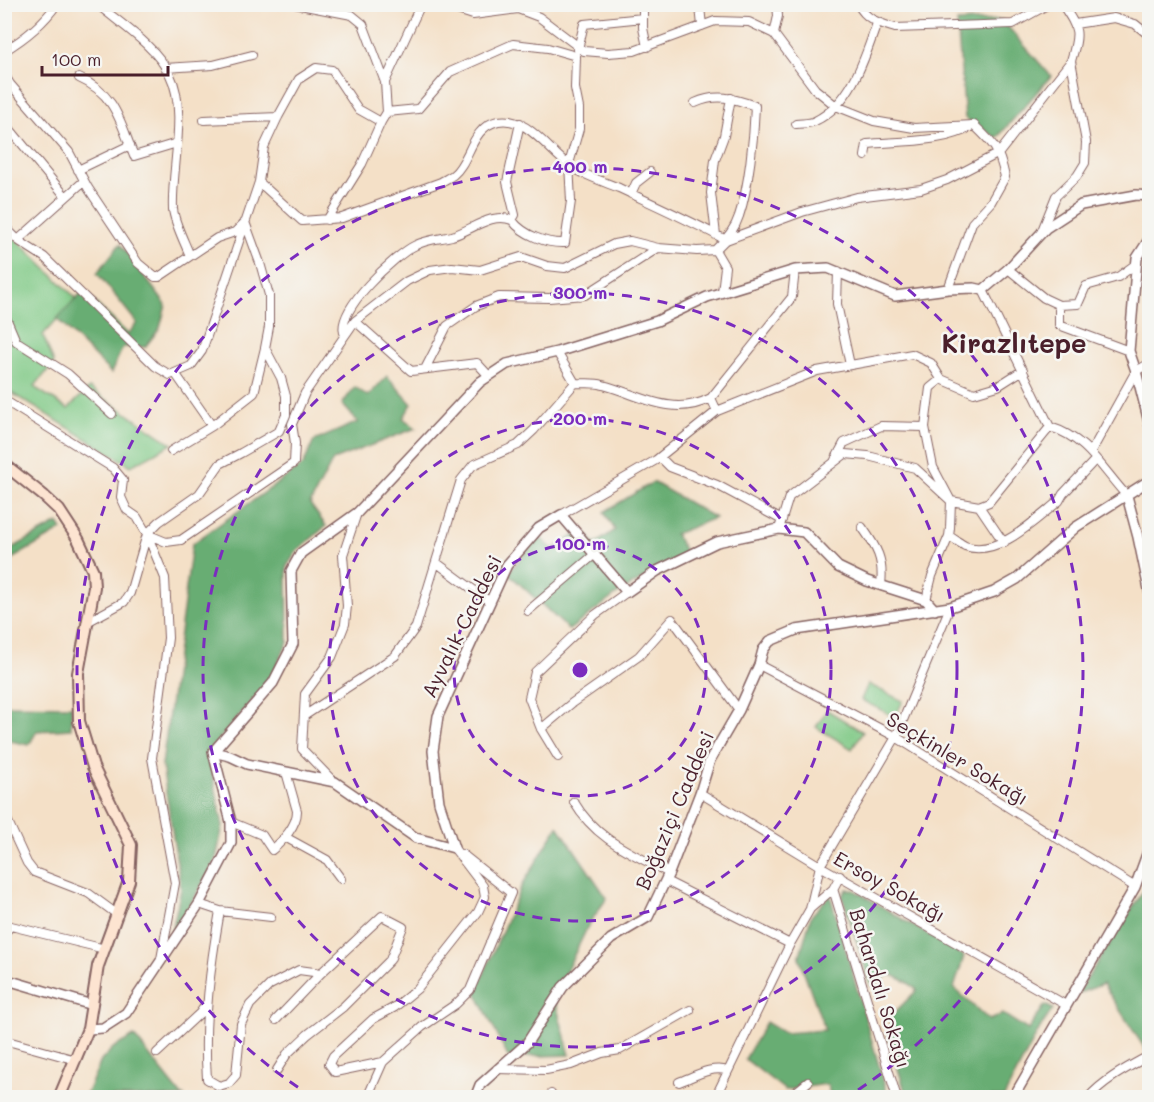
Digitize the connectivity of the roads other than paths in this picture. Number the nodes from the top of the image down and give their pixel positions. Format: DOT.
graph roads {
  1 [pos="57,4"];
  2 [pos="97,4"];
  3 [pos="295,4"];
  4 [pos="421,4"];
  5 [pos="439,4"];
  6 [pos="473,4"];
  7 [pos="643,4"];
  8 [pos="724,4"];
  9 [pos="777,4"];
  10 [pos="858,4"];
  11 [pos="1049,4"];
  12 [pos="1062,4"];
  13 [pos="472,15"];
  14 [pos="643,18"];
  15 [pos="877,23"];
  16 [pos="1075,24"];
  17 [pos="702,26"];
  18 [pos="774,34"];
  19 [pos="1149,36"];
  20 [pos="579,47"];
  21 [pos="647,47"];
  22 [pos="4,51"];
  23 [pos="252,56"];
  24 [pos="576,56"];
  25 [pos="1071,61"];
  26 [pos="165,68"];
  27 [pos="4,74"];
  28 [pos="79,78"];
  29 [pos="385,82"];
  30 [pos="731,98"];
  31 [pos="695,103"];
  32 [pos="836,106"];
  33 [pos="387,112"];
  34 [pos="278,117"];
  35 [pos="204,120"];
  36 [pos="4,122"];
  37 [pos="381,122"];
  38 [pos="520,123"];
  39 [pos="796,124"];
  40 [pos="974,125"];
  41 [pos="177,142"];
  42 [pos="130,145"];
  43 [pos="999,153"];
  44 [pos="865,156"];
  45 [pos="569,164"];
  46 [pos="78,170"];
  47 [pos="650,172"];
  48 [pos="84,181"];
  49 [pos="259,182"];
  50 [pos="632,194"];
  51 [pos="1149,196"];
  52 [pos="66,197"];
  53 [pos="327,220"];
  54 [pos="512,220"];
  55 [pos="245,222"];
  56 [pos="4,226"];
  57 [pos="1041,233"];
  58 [pos="716,235"];
  59 [pos="1149,238"];
  60 [pos="18,240"];
  61 [pos="726,240"];
  62 [pos="658,248"];
  63 [pos="715,250"];
  64 [pos="190,256"];
  65 [pos="1136,264"];
  66 [pos="1008,269"];
  67 [pos="795,270"];
  68 [pos="838,271"];
  69 [pos="948,289"];
  70 [pos="983,290"];
  71 [pos="722,292"];
  72 [pos="1059,305"];
  73 [pos="4,313"];
  74 [pos="355,321"];
  75 [pos="345,335"];
  76 [pos="266,348"];
  77 [pos="1129,351"];
  78 [pos="557,352"];
  79 [pos="1149,363"];
  80 [pos="850,365"];
  81 [pos="425,369"];
  82 [pos="1023,370"];
  83 [pos="1136,371"];
  84 [pos="175,373"];
  85 [pos="489,376"];
  86 [pos="941,379"];
  87 [pos="574,383"];
  88 [pos="711,398"];
  89 [pos="4,400"];
  90 [pos="717,411"];
  91 [pos="112,414"];
  92 [pos="286,414"];
  93 [pos="295,418"];
  94 [pos="212,426"];
  95 [pos="1149,426"];
  96 [pos="925,427"];
  97 [pos="1050,427"];
  98 [pos="171,451"];
  99 [pos="1094,456"];
  100 [pos="660,457"];
  101 [pos="834,463"];
  102 [pos="4,464"];
  103 [pos="1149,480"];
  104 [pos="1127,496"];
  105 [pos="951,501"];
  106 [pos="979,506"];
  107 [pos="357,513"];
  108 [pos="561,515"];
  109 [pos="781,525"];
  110 [pos="862,527"];
  111 [pos="147,534"];
  112 [pos="949,537"];
  113 [pos="1004,543"];
  114 [pos="595,554"];
  115 [pos="437,563"];
  116 [pos="880,585"];
  117 [pos="627,592"];
  118 [pos="1149,594"];
  119 [pos="926,600"];
  120 [pos="490,602"];
  121 [pos="950,607"];
  122 [pos="935,610"];
  123 [pos="528,611"];
  124 [pos="87,622"];
  125 [pos="759,665"];
  126 [pos="739,710"];
  127 [pos="304,716"];
  128 [pos="541,729"];
  129 [pos="896,737"];
  130 [pos="213,752"];
  131 [pos="558,758"];
  132 [pos="286,772"];
  133 [pos="334,782"];
  134 [pos="700,793"];
  135 [pos="574,802"];
  136 [pos="4,813"];
  137 [pos="231,822"];
  138 [pos="285,837"];
  139 [pos="1149,846"];
  140 [pos="454,848"];
  141 [pos="820,866"];
  142 [pos="840,876"];
  143 [pos="667,877"];
  144 [pos="341,879"];
  145 [pos="1135,887"];
  146 [pos="833,889"];
  147 [pos="200,904"];
  148 [pos="810,909"];
  149 [pos="220,911"];
  150 [pos="118,915"];
  151 [pos="271,917"];
  152 [pos="4,933"];
  153 [pos="790,944"];
  154 [pos="105,949"];
  155 [pos="160,963"];
  156 [pos="321,973"];
  157 [pos="4,980"];
  158 [pos="207,1002"];
  159 [pos="92,1005"];
  160 [pos="1066,1005"];
  161 [pos="690,1010"];
  162 [pos="276,1020"];
  163 [pos="88,1029"];
  164 [pos="4,1040"];
  165 [pos="157,1053"];
  166 [pos="76,1060"];
  167 [pos="383,1062"];
  168 [pos="1149,1067"];
  169 [pos="497,1069"];
  170 [pos="277,1070"];
  171 [pos="728,1071"];
  172 [pos="679,1082"];
  173 [pos="808,1082"];
  174 [pos="59,1098"];
  175 [pos="367,1098"];
  176 [pos="475,1098"];
  177 [pos="715,1098"];
  178 [pos="789,1098"];
  179 [pos="897,1098"];
  180 [pos="1013,1098"];
  181 [pos="1088,1098"];
  1 -- 22 [label="street"];
  2 -- 26 [label="street"];
  3 -- 29 [label="street"];
  4 -- 29 [label="street"];
  5 -- 13 [label="street"];
  6 -- 13 [label="street"];
  7 -- 14 [label="street"];
  8 -- 17 [label="street"];
  9 -- 18 [label="street"];
  10 -- 15 [label="street"];
  11 -- 15 [label="street"];
  12 -- 16 [label="street"];
  13 -- 20 [label="street"];
  14 -- 20 [label="street"];
  14 -- 21 [label="street"];
  15 -- 32 [label="street"];
  16 -- 19 [label="street"];
  16 -- 25 [label="street"];
  17 -- 18 [label="street"];
  17 -- 21 [label="street"];
  18 -- 32 [label="street"];
  20 -- 21 [label="street"];
  20 -- 24 [label="street"];
  23 -- 26 [label="street"];
  24 -- 33 [label="street"];
  24 -- 45 [label="street"];
  25 -- 43 [label="street"];
  25 -- 57 [label="street"];
  26 -- 41 [label="street"];
  27 -- 46 [label="street"];
  28 -- 42 [label="street"];
  29 -- 33 [label="street"];
  30 -- 31 [label="street"];
  30 -- 58 [label="street"];
  30 -- 61 [label="street"];
  32 -- 39 [label="street"];
  32 -- 40 [label="street"];
  33 -- 37 [label="street"];
  34 -- 35 [label="street"];
  34 -- 37 [label="street"];
  34 -- 49 [label="street"];
  36 -- 52 [label="street"];
  37 -- 53 [label="street"];
  38 -- 45 [label="street"];
  38 -- 53 [label="street"];
  38 -- 54 [label="street"];
  40 -- 43 [label="street"];
  40 -- 44 [label="street"];
  41 -- 42 [label="street"];
  41 -- 64 [label="street"];
  42 -- 46 [label="street"];
  43 -- 61 [label="street"];
  43 -- 69 [label="street"];
  45 -- 50 [label="street"];
  45 -- 54 [label="street"];
  46 -- 48 [label="street"];
  47 -- 50 [label="street"];
  48 -- 52 [label="street"];
  48 -- 64 [label="street"];
  49 -- 53 [label="street"];
  49 -- 55 [label="street"];
  50 -- 58 [label="street"];
  51 -- 57 [label="street"];
  52 -- 60 [label="street"];
  54 -- 75 [label="street"];
  55 -- 64 [label="street"];
  55 -- 76 [label="street"];
  55 -- 84 [label="street"];
  56 -- 60 [label="street"];
  57 -- 66 [label="street"];
  58 -- 61 [label="street"];
  59 -- 65 [label="street"];
  60 -- 84 [label="street"];
  61 -- 63 [label="street"];
  62 -- 63 [label="street"];
  62 -- 74 [label="street"];
  62 -- 81 [label="street"];
  63 -- 71 [label="street"];
  65 -- 72 [label="street"];
  65 -- 77 [label="street"];
  66 -- 70 [label="street"];
  66 -- 72 [label="street"];
  67 -- 68 [label="street"];
  67 -- 71 [label="street"];
  67 -- 88 [label="street"];
  68 -- 69 [label="street"];
  68 -- 80 [label="street"];
  69 -- 70 [label="street"];
  70 -- 82 [label="street"];
  71 -- 78 [label="street"];
  72 -- 77 [label="street"];
  73 -- 91 [label="street"];
  74 -- 75 [label="street"];
  74 -- 81 [label="street"];
  75 -- 93 [label="street"];
  76 -- 92 [label="street"];
  76 -- 94 [label="street"];
  77 -- 83 [label="street"];
  78 -- 85 [label="street"];
  78 -- 87 [label="street"];
  79 -- 83 [label="street"];
  80 -- 86 [label="street"];
  80 -- 90 [label="street"];
  81 -- 85 [label="street"];
  82 -- 86 [label="street"];
  82 -- 97 [label="street"];
  83 -- 95 [label="street"];
  83 -- 99 [label="street"];
  84 -- 94 [label="street"];
  85 -- 107 [label="street"];
  86 -- 96 [label="street"];
  87 -- 88 [label="street"];
  87 -- 115 [label="street"];
  88 -- 90 [label="street"];
  89 -- 111 [label="street"];
  90 -- 100 [label="street"];
  92 -- 93 [label="street"];
  92 -- 111 [label="street"];
  93 -- 111 [label="street"];
  94 -- 98 [label="street"];
  96 -- 101 [label="street"];
  96 -- 105 [label="street"];
  97 -- 99 [label="street"];
  97 -- 106 [label="street"];
  99 -- 104 [label="street"];
  99 -- 113 [label="street"];
  100 -- 108 [label="street"];
  100 -- 109 [label="street"];
  101 -- 105 [label="street"];
  101 -- 109 [label="street"];
  102 -- 124 [label="main road"];
  103 -- 104 [label="street, Boğaziçi Caddesi"];
  104 -- 118 [label="street"];
  104 -- 121 [label="street, Boğaziçi Caddesi"];
  105 -- 106 [label="street"];
  105 -- 112 [label="street"];
  106 -- 113 [label="street"];
  107 -- 127 [label="street"];
  107 -- 130 [label="street"];
  108 -- 114 [label="street"];
  108 -- 120 [label="street, Ayvalık Caddesi"];
  109 -- 116 [label="street"];
  109 -- 117 [label="street"];
  110 -- 116 [label="street"];
  111 -- 124 [label="street"];
  111 -- 155 [label="street"];
  112 -- 113 [label="street"];
  112 -- 119 [label="street"];
  114 -- 117 [label="street"];
  114 -- 123 [label="street"];
  115 -- 120 [label="street"];
  115 -- 127 [label="street"];
  116 -- 119 [label="street"];
  117 -- 128 [label="street"];
  119 -- 122 [label="street"];
  120 -- 140 [label="street, Ayvalık Caddesi"];
  121 -- 122 [label="street, Boğaziçi Caddesi"];
  121 -- 129 [label="street"];
  122 -- 125 [label="street, Boğaziçi Caddesi"];
  124 -- 150 [label="main road"];
  125 -- 126 [label="street, Boğaziçi Caddesi"];
  125 -- 129 [label="street, Seçkinler Sokağı"];
  126 -- 128 [label="street"];
  126 -- 134 [label="street, Boğaziçi Caddesi"];
  127 -- 133 [label="street"];
  128 -- 131 [label="street"];
  129 -- 141 [label="street"];
  129 -- 145 [label="street, Seçkinler Sokağı"];
  130 -- 132 [label="street"];
  130 -- 137 [label="street"];
  132 -- 133 [label="street"];
  132 -- 138 [label="street"];
  133 -- 140 [label="street"];
  134 -- 141 [label="street, Ersoy Sokağı"];
  134 -- 143 [label="street, Boğaziçi Caddesi"];
  135 -- 143 [label="street"];
  136 -- 150 [label="street"];
  137 -- 138 [label="street"];
  137 -- 147 [label="street"];
  138 -- 144 [label="street"];
  139 -- 145 [label="street"];
  140 -- 167 [label="street"];
  140 -- 167 [label="street"];
  141 -- 142 [label="street, Ersoy Sokağı"];
  141 -- 148 [label="street"];
  142 -- 146 [label="street"];
  142 -- 160 [label="street, Ersoy Sokağı"];
  143 -- 153 [label="street"];
  143 -- 169 [label="street, Boğaziçi Caddesi"];
  145 -- 160 [label="street"];
  146 -- 148 [label="street"];
  146 -- 179 [label="street, Bahardalı Sokağı"];
  147 -- 149 [label="street"];
  147 -- 155 [label="street"];
  148 -- 153 [label="street"];
  149 -- 151 [label="street"];
  149 -- 158 [label="street"];
  150 -- 154 [label="main road"];
  152 -- 154 [label="street"];
  153 -- 171 [label="street"];
  154 -- 159 [label="main road"];
  155 -- 163 [label="street"];
  156 -- 158 [label="street"];
  156 -- 162 [label="street"];
  156 -- 170 [label="street"];
  157 -- 159 [label="street"];
  158 -- 165 [label="street"];
  159 -- 163 [label="main road"];
  160 -- 180 [label="street"];
  161 -- 169 [label="street"];
  163 -- 166 [label="main road"];
  164 -- 166 [label="street"];
  166 -- 174 [label="main road"];
  167 -- 175 [label="street"];
  168 -- 181 [label="street"];
  169 -- 176 [label="street, Boğaziçi Caddesi"];
  171 -- 172 [label="street"];
  171 -- 177 [label="street"];
  173 -- 178 [label="street"];
}
